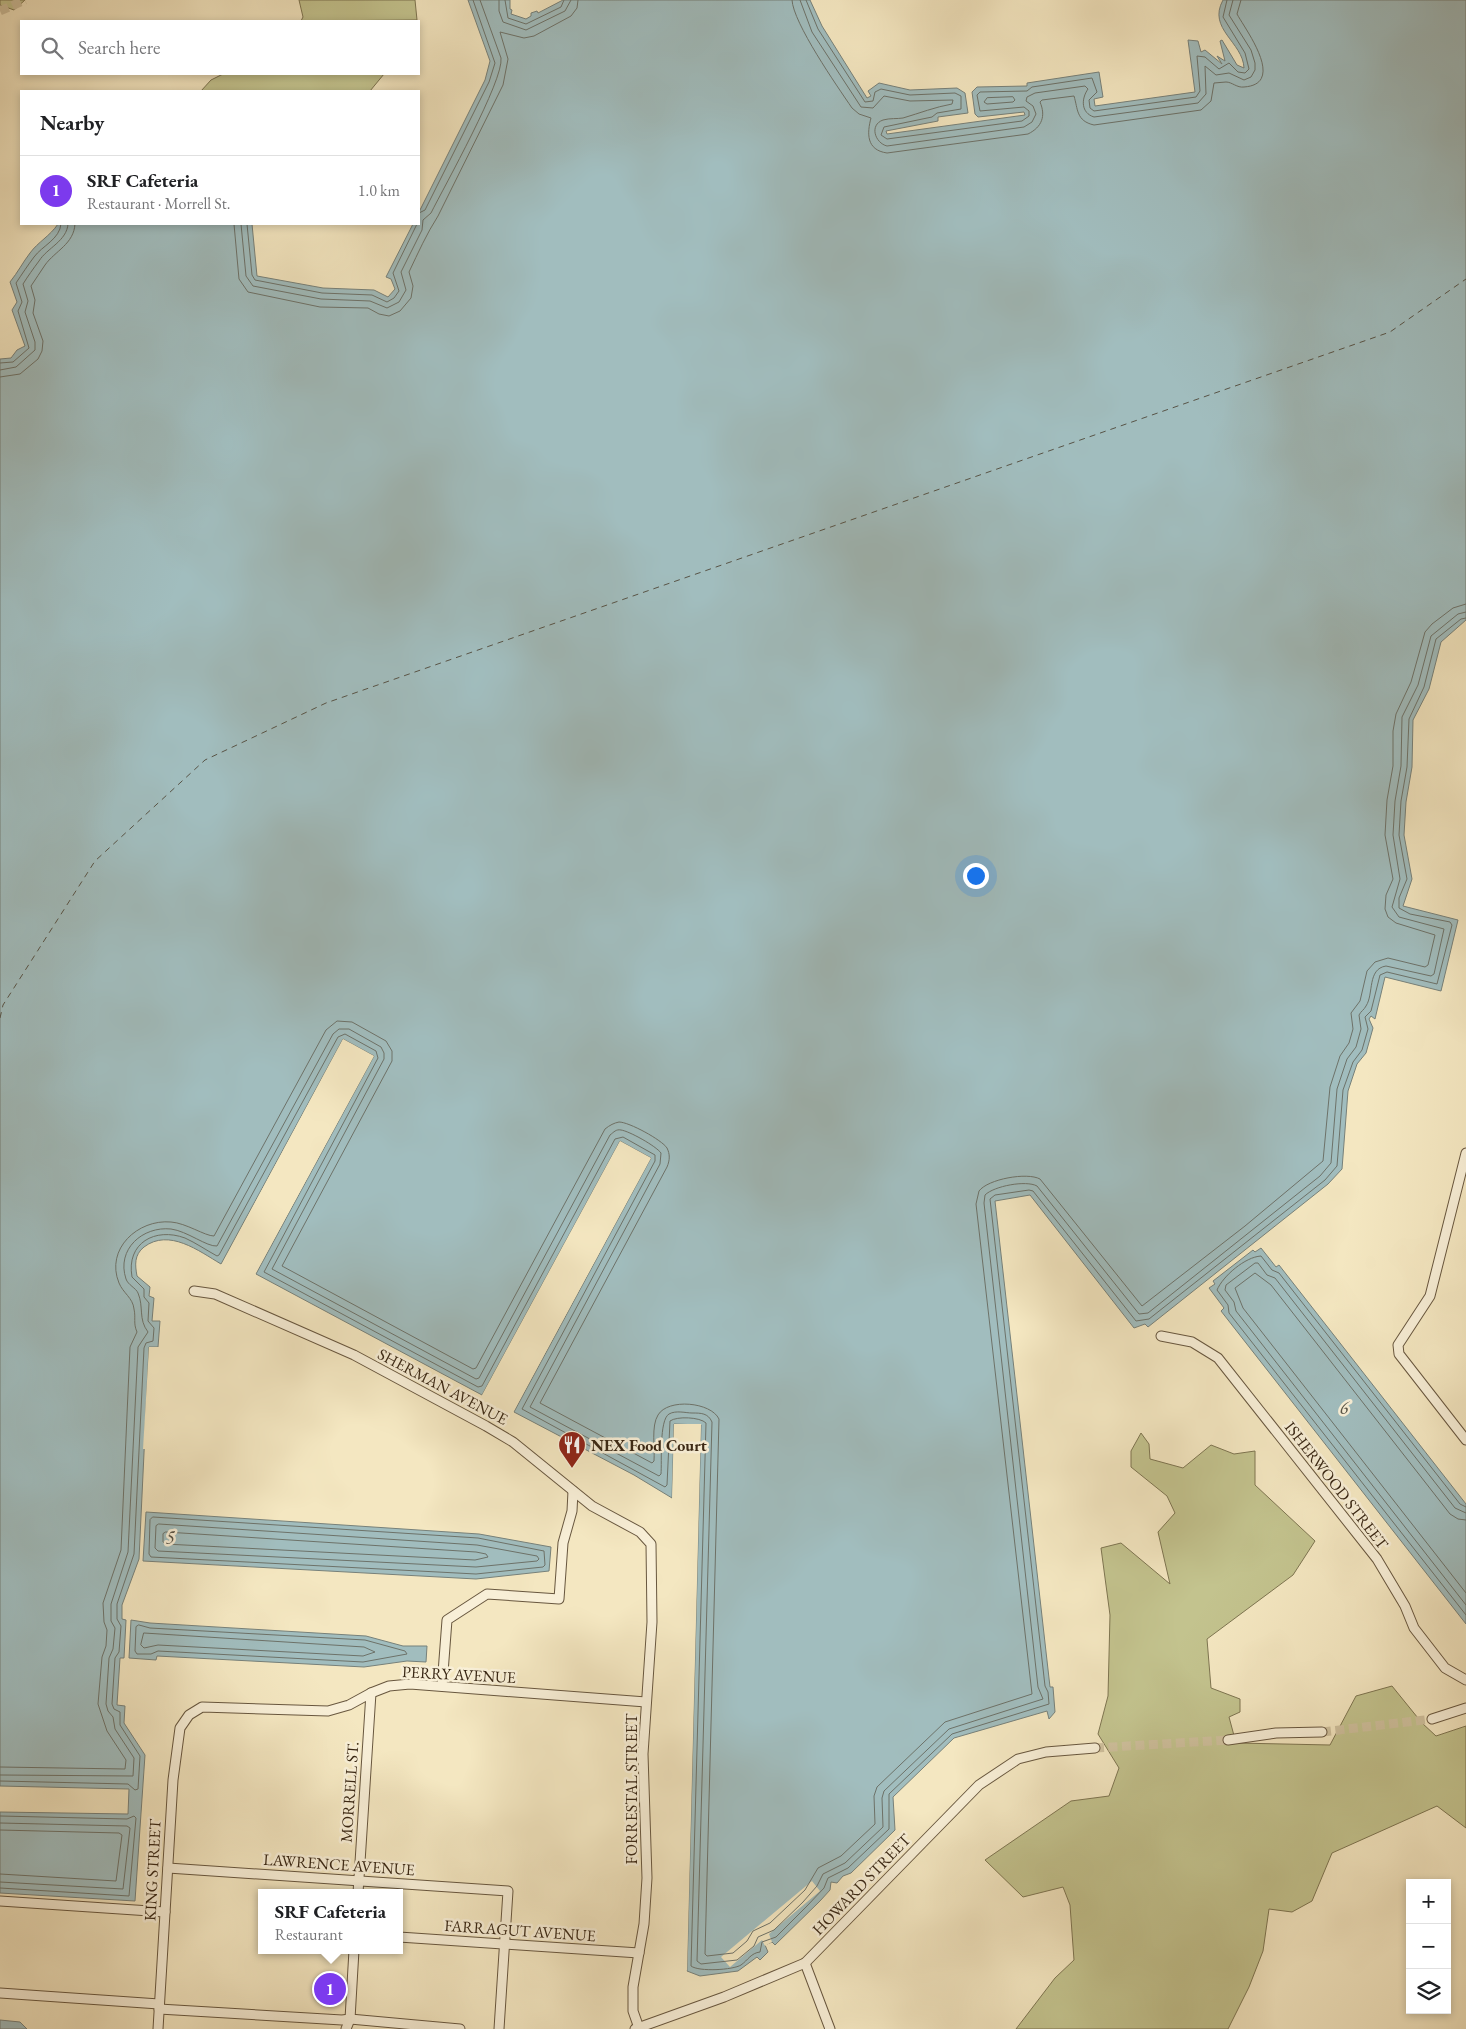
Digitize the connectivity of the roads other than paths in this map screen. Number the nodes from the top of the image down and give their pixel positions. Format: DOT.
graph roads {
  1 [pos="1466,1153"];
  2 [pos="194,1291"];
  3 [pos="1161,1336"];
  4 [pos="1466,1440"];
  5 [pos="573,1491"];
  6 [pos="652,1549"];
  7 [pos="1466,1680"];
  8 [pos="442,1686"];
  9 [pos="371,1693"];
  10 [pos="646,1702"];
  11 [pos="1466,1708"];
  12 [pos="189,1715"];
  13 [pos="1432,1719"];
  14 [pos="1322,1732"];
  15 [pos="1228,1740"];
  16 [pos="1095,1748"];
  17 [pos="168,1868"];
  18 [pos="359,1880"];
  19 [pos="358,1889"];
  20 [pos="0,1901"];
  21 [pos="165,1912"];
  22 [pos="403,1937"];
  23 [pos="504,1944"];
  24 [pos="638,1953"];
  25 [pos="354,1954"];
  26 [pos="805,1963"];
  27 [pos="0,1993"];
  28 [pos="159,2007"];
  29 [pos="350,2019"];
  30 [pos="637,2028"];
  31 [pos="158,2029"];
  32 [pos="346,2029"];
  33 [pos="460,2029"];
  34 [pos="499,2029"];
  35 [pos="830,2029"];
  1 -- 4 [label="street"];
  2 -- 5 [label="street, SHERMAN AVENUE"];
  3 -- 7 [label="street, ISHERWOOD STREET"];
  5 -- 6 [label="street, SHERMAN AVENUE"];
  5 -- 8 [label="street"];
  6 -- 10 [label="street, FORRESTAL STREET"];
  8 -- 9 [label="street, PERRY AVENUE"];
  8 -- 10 [label="street, PERRY AVENUE"];
  9 -- 12 [label="street, PERRY AVENUE"];
  9 -- 18 [label="street, MORRELL ST."];
  10 -- 24 [label="street, FORRESTAL STREET"];
  11 -- 13 [label="street"];
  12 -- 17 [label="street, KING STREET"];
  14 -- 15 [label="street"];
  16 -- 26 [label="street, HOWARD STREET"];
  17 -- 18 [label="street, LAWRENCE AVENUE"];
  17 -- 21 [label="street, KING STREET"];
  18 -- 19 [label="street, MORRELL ST."];
  18 -- 23 [label="street, LAWRENCE AVENUE"];
  20 -- 21 [label="street"];
  21 -- 28 [label="street, KING STREET"];
  22 -- 23 [label="street, FARRAGUT AVENUE"];
  23 -- 24 [label="street, FARRAGUT AVENUE"];
  23 -- 34 [label="street"];
  24 -- 30 [label="street, FORRESTAL STREET"];
  25 -- 29 [label="street"];
  26 -- 30 [label="street, HOWARD STREET"];
  26 -- 35 [label="street"];
  27 -- 28 [label="street"];
  28 -- 29 [label="street"];
  28 -- 31 [label="street, KING STREET"];
  29 -- 32 [label="street"];
  29 -- 33 [label="street"];
}
